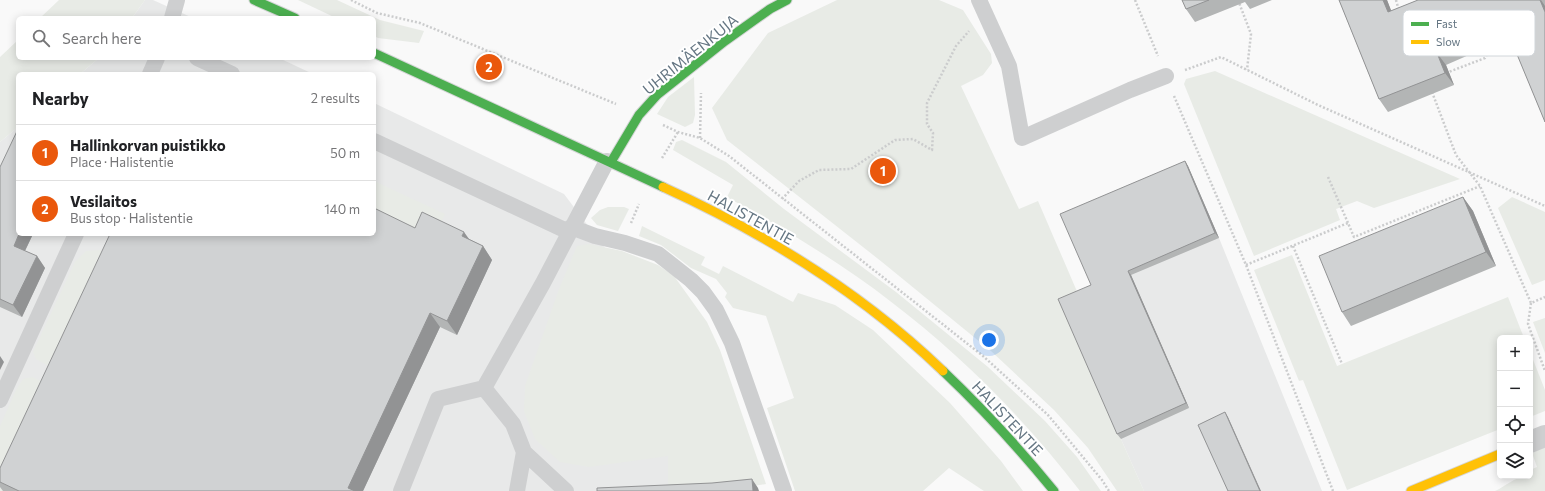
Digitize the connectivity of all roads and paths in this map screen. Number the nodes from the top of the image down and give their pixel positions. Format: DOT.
graph roads {
  1 [pos="177,0"];
  2 [pos="254,0"];
  3 [pos="351,0"];
  4 [pos="787,0"];
  5 [pos="979,0"];
  6 [pos="1135,0"];
  7 [pos="1238,0"];
  8 [pos="1396,0"];
  9 [pos="173,16"];
  10 [pos="290,16"];
  11 [pos="1401,17"];
  12 [pos="988,19"];
  13 [pos="376,54"];
  14 [pos="495,54"];
  15 [pos="1486,56"];
  16 [pos="156,60"];
  17 [pos="201,60"];
  18 [pos="489,67"];
  19 [pos="1247,70"];
  20 [pos="151,72"];
  21 [pos="228,72"];
  22 [pos="1442,75"];
  23 [pos="1166,76"];
  24 [pos="1430,89"];
  25 [pos="617,105"];
  26 [pos="659,124"];
  27 [pos="678,132"];
  28 [pos="376,142"];
  29 [pos="662,160"];
  30 [pos="609,162"];
  31 [pos="1472,175"];
  32 [pos="1328,177"];
  33 [pos="1480,186"];
  34 [pos="782,199"];
  35 [pos="1545,206"];
  36 [pos="636,212"];
  37 [pos="631,221"];
  38 [pos="1348,223"];
  39 [pos="570,229"];
  40 [pos="75,236"];
  41 [pos="1293,246"];
  42 [pos="1246,265"];
  43 [pos="1545,297"];
  44 [pos="1531,303"];
  45 [pos="1342,364"];
  46 [pos="1545,371"];
  47 [pos="484,388"];
  48 [pos="0,400"];
  49 [pos="1545,436"];
  50 [pos="1533,441"];
  51 [pos="524,452"];
  52 [pos="1497,455"];
  53 [pos="401,491"];
  54 [pos="517,491"];
  55 [pos="566,491"];
  56 [pos="784,491"];
  57 [pos="1054,491"];
  58 [pos="1109,491"];
  59 [pos="1333,491"];
  60 [pos="1411,491"];
  1 -- 9 [label="lane"];
  2 -- 10 [label="street"];
  3 -- 14 [label="path"];
  4 -- 30 [label="street, UHRIMÄENKUJA"];
  5 -- 12 [label="lane"];
  6 -- 23 [label="path"];
  7 -- 19 [label="path"];
  8 -- 11 [label="path"];
  12 -- 23 [label="lane"];
  12 -- 34 [label="path"];
  13 -- 30 [label="street, HALISTENTIE"];
  14 -- 18 [label="path"];
  14 -- 25 [label="path"];
  15 -- 22 [label="path"];
  16 -- 20 [label="lane"];
  17 -- 21 [label="lane"];
  19 -- 23 [label="path"];
  19 -- 31 [label="path"];
  23 -- 42 [label="path"];
  24 -- 31 [label="path"];
  26 -- 27 [label="path"];
  27 -- 29 [label="path"];
  27 -- 34 [label="path"];
  28 -- 39 [label="lane"];
  30 -- 39 [label="lane"];
  30 -- 57 [label="street, HALISTENTIE"];
  31 -- 33 [label="path"];
  31 -- 35 [label="path"];
  32 -- 38 [label="path"];
  33 -- 38 [label="path"];
  33 -- 44 [label="path"];
  34 -- 58 [label="path"];
  36 -- 37 [label="path"];
  38 -- 41 [label="path"];
  39 -- 47 [label="lane"];
  39 -- 56 [label="lane"];
  40 -- 48 [label="lane"];
  41 -- 42 [label="path"];
  41 -- 45 [label="path"];
  42 -- 59 [label="path"];
  43 -- 44 [label="path"];
  44 -- 46 [label="path"];
  47 -- 51 [label="lane"];
  47 -- 53 [label="lane"];
  49 -- 50 [label="street"];
  51 -- 54 [label="lane"];
  51 -- 55 [label="lane"];
  52 -- 60 [label="street"];
}
